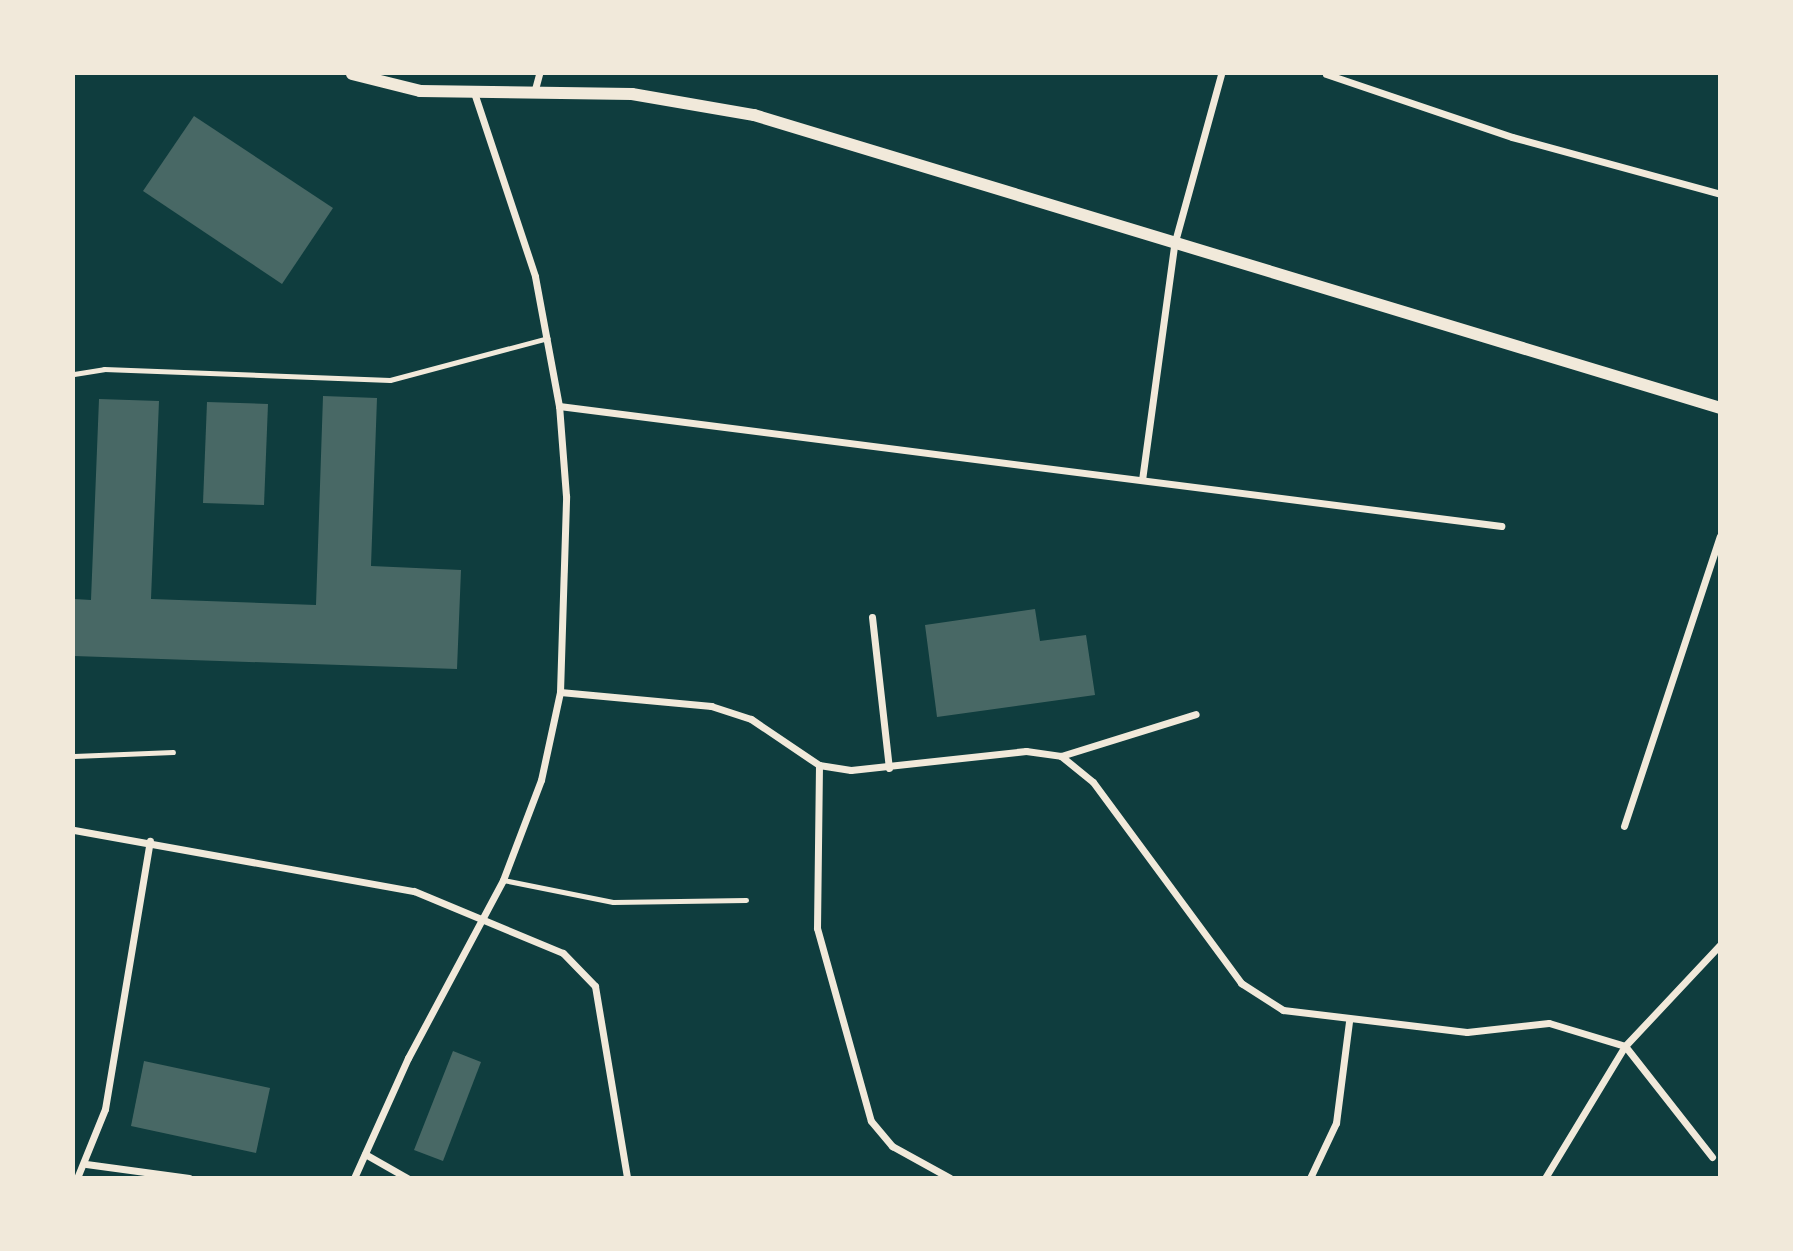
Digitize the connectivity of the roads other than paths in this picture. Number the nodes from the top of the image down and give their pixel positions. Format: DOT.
graph roads {
  1 [pos="352,74"];
  2 [pos="539,74"];
  3 [pos="1221,74"];
  4 [pos="1326,74"];
  5 [pos="534,94"];
  6 [pos="474,96"];
  7 [pos="1720,194"];
  8 [pos="1174,245"];
  9 [pos="548,338"];
  10 [pos="74,374"];
  11 [pos="559,406"];
  12 [pos="1720,408"];
  13 [pos="1142,480"];
  14 [pos="1502,526"];
  15 [pos="1720,537"];
  16 [pos="872,617"];
  17 [pos="559,692"];
  18 [pos="1196,714"];
  19 [pos="173,752"];
  20 [pos="74,756"];
  21 [pos="1061,756"];
  22 [pos="819,765"];
  23 [pos="889,768"];
  24 [pos="1624,826"];
  25 [pos="74,830"];
  26 [pos="150,841"];
  27 [pos="503,880"];
  28 [pos="746,900"];
  29 [pos="484,918"];
  30 [pos="1720,945"];
  31 [pos="1349,1021"];
  32 [pos="1625,1046"];
  33 [pos="365,1154"];
  34 [pos="1712,1157"];
  35 [pos="86,1164"];
  36 [pos="77,1178"];
  37 [pos="189,1178"];
  38 [pos="354,1178"];
  39 [pos="407,1178"];
  40 [pos="627,1178"];
  41 [pos="950,1178"];
  42 [pos="1310,1178"];
  43 [pos="1545,1178"];
  1 -- 6 [label="street"];
  2 -- 5 [label="street"];
  3 -- 8 [label="street"];
  4 -- 7 [label="street"];
  5 -- 6 [label="street"];
  5 -- 8 [label="street"];
  6 -- 9 [label="street"];
  8 -- 12 [label="street"];
  8 -- 13 [label="street"];
  9 -- 10 [label="lane"];
  9 -- 11 [label="street"];
  11 -- 13 [label="street"];
  11 -- 17 [label="street"];
  13 -- 14 [label="street"];
  15 -- 24 [label="street"];
  16 -- 23 [label="street"];
  17 -- 22 [label="street"];
  17 -- 27 [label="street"];
  18 -- 21 [label="street"];
  19 -- 20 [label="lane"];
  21 -- 23 [label="street"];
  21 -- 31 [label="street"];
  22 -- 23 [label="street"];
  22 -- 41 [label="street"];
  25 -- 26 [label="street"];
  26 -- 29 [label="street"];
  26 -- 35 [label="street"];
  27 -- 28 [label="lane"];
  27 -- 29 [label="street"];
  29 -- 33 [label="street"];
  29 -- 40 [label="street"];
  30 -- 32 [label="street"];
  31 -- 32 [label="street"];
  31 -- 42 [label="street"];
  32 -- 34 [label="street"];
  32 -- 43 [label="street"];
  33 -- 38 [label="street"];
  33 -- 39 [label="street"];
  35 -- 36 [label="street"];
  35 -- 37 [label="street"];
}
